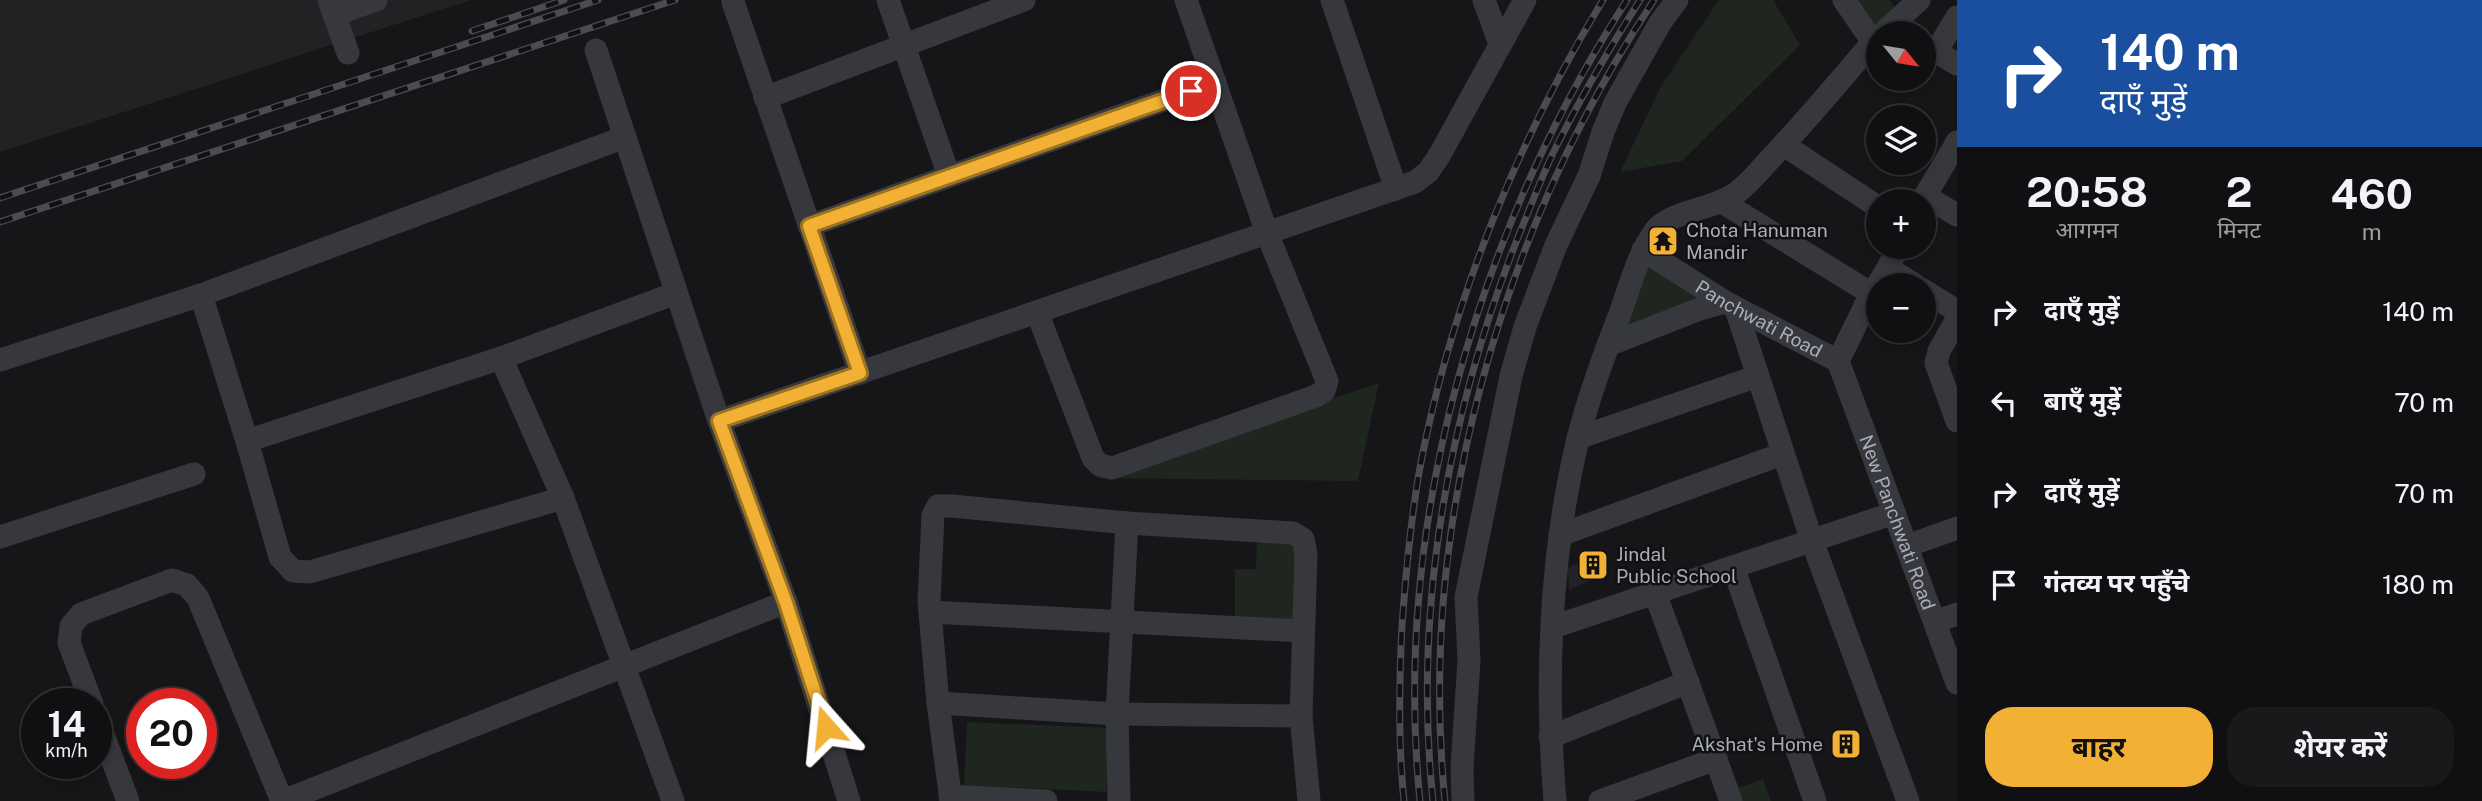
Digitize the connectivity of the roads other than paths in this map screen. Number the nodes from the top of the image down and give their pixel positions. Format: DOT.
graph roads {
  1 [pos="376,0"];
  2 [pos="888,0"];
  3 [pos="1024,0"];
  4 [pos="1186,0"];
  5 [pos="1332,0"];
  6 [pos="1484,0"];
  7 [pos="1525,0"];
  8 [pos="1676,0"];
  9 [pos="1844,0"];
  10 [pos="1919,0"];
  11 [pos="733,2"];
  12 [pos="332,7"];
  13 [pos="1957,17"];
  14 [pos="1870,21"];
  15 [pos="1899,21"];
  16 [pos="1936,40"];
  17 [pos="1500,44"];
  18 [pos="904,45"];
  19 [pos="596,50"];
  20 [pos="1936,52"];
  21 [pos="348,53"];
  22 [pos="1866,56"];
  23 [pos="1957,64"];
  24 [pos="1215,82"];
  25 [pos="765,98"];
  26 [pos="625,137"];
  27 [pos="1957,142"];
  28 [pos="1784,145"];
  29 [pos="949,176"];
  30 [pos="1396,189"];
  31 [pos="1929,189"];
  32 [pos="1866,199"];
  33 [pos="1722,202"];
  34 [pos="1936,204"];
  35 [pos="1957,215"];
  36 [pos="809,226"];
  37 [pos="1267,233"];
  38 [pos="1643,250"];
  39 [pos="1892,259"];
  40 [pos="1888,268"];
  41 [pos="1885,273"];
  42 [pos="1896,273"];
  43 [pos="1866,291"];
  44 [pos="677,293"];
  45 [pos="201,295"];
  46 [pos="1936,298"];
  47 [pos="1730,305"];
  48 [pos="1866,307"];
  49 [pos="1957,311"];
  50 [pos="1038,312"];
  51 [pos="1957,319"];
  52 [pos="1608,345"];
  53 [pos="501,358"];
  54 [pos="0,360"];
  55 [pos="1838,361"];
  56 [pos="860,373"];
  57 [pos="1758,376"];
  58 [pos="1955,412"];
  59 [pos="719,421"];
  60 [pos="1578,438"];
  61 [pos="247,440"];
  62 [pos="1782,454"];
  63 [pos="194,474"];
  64 [pos="563,498"];
  65 [pos="1894,513"];
  66 [pos="1127,523"];
  67 [pos="1957,528"];
  68 [pos="1560,535"];
  69 [pos="0,537"];
  70 [pos="1812,541"];
  71 [pos="1906,546"];
  72 [pos="1733,567"];
  73 [pos="1655,593"];
  74 [pos="786,603"];
  75 [pos="930,612"];
  76 [pos="1957,614"];
  77 [pos="1122,622"];
  78 [pos="1934,622"];
  79 [pos="1553,627"];
  80 [pos="1303,631"];
  81 [pos="625,666"];
  82 [pos="1688,682"];
  83 [pos="1957,683"];
  84 [pos="86,688"];
  85 [pos="939,703"];
  86 [pos="1117,714"];
  87 [pos="1301,716"];
  88 [pos="1550,737"];
  89 [pos="112,758"];
  90 [pos="1716,759"];
  91 [pos="951,799"];
  92 [pos="128,801"];
  93 [pos="282,801"];
  94 [pos="673,801"];
  95 [pos="849,801"];
  96 [pos="1046,801"];
  97 [pos="1119,801"];
  98 [pos="1309,801"];
  99 [pos="1463,801"];
  100 [pos="1555,801"];
  101 [pos="1600,801"];
  102 [pos="1731,801"];
  103 [pos="1815,801"];
  104 [pos="1908,801"];
  1 -- 12 [label="street"];
  2 -- 18 [label="street"];
  3 -- 18 [label="street"];
  4 -- 24 [label="street"];
  5 -- 30 [label="street"];
  6 -- 17 [label="street"];
  7 -- 17 [label="street"];
  8 -- 99 [label="street"];
  9 -- 14 [label="street"];
  10 -- 15 [label="street"];
  11 -- 25 [label="street"];
  12 -- 21 [label="street"];
  13 -- 16 [label="street"];
  17 -- 30 [label="street"];
  18 -- 25 [label="street"];
  18 -- 29 [label="street"];
  19 -- 26 [label="street"];
  20 -- 23 [label="street"];
  22 -- 28 [label="street"];
  24 -- 29 [label="street"];
  24 -- 37 [label="street"];
  25 -- 36 [label="street"];
  26 -- 44 [label="street"];
  26 -- 45 [label="street"];
  27 -- 31 [label="street"];
  28 -- 32 [label="street"];
  28 -- 33 [label="street"];
  29 -- 36 [label="street"];
  30 -- 37 [label="street"];
  33 -- 38 [label="street"];
  33 -- 43 [label="street"];
  34 -- 35 [label="street"];
  36 -- 56 [label="street"];
  37 -- 50 [label="street"];
  37 -- 50 [label="street"];
  38 -- 47 [label="street, Panchwati Road"];
  38 -- 52 [label="street"];
  39 -- 40 [label="street, Panchwati Road"];
  40 -- 41 [label="street, Panchwati Road"];
  40 -- 42 [label="street"];
  44 -- 53 [label="street"];
  44 -- 59 [label="street"];
  45 -- 54 [label="street"];
  45 -- 61 [label="street"];
  46 -- 49 [label="street"];
  47 -- 52 [label="street"];
  47 -- 55 [label="street, Panchwati Road"];
  47 -- 57 [label="street"];
  48 -- 55 [label="street, Panchwati Road"];
  50 -- 56 [label="street"];
  51 -- 58 [label="street"];
  52 -- 60 [label="street"];
  53 -- 61 [label="street"];
  53 -- 64 [label="street"];
  55 -- 65 [label="street, New Panchwati Road"];
  56 -- 59 [label="street"];
  57 -- 60 [label="street"];
  57 -- 62 [label="street"];
  59 -- 74 [label="street"];
  60 -- 68 [label="street"];
  61 -- 64 [label="street"];
  62 -- 68 [label="street"];
  62 -- 70 [label="street"];
  63 -- 69 [label="street"];
  64 -- 81 [label="street"];
  65 -- 70 [label="street"];
  65 -- 71 [label="street, New Panchwati Road"];
  66 -- 75 [label="street"];
  66 -- 77 [label="street"];
  66 -- 80 [label="street"];
  67 -- 71 [label="street"];
  68 -- 79 [label="street"];
  70 -- 72 [label="street"];
  70 -- 104 [label="street"];
  71 -- 78 [label="street, New Panchwati Road"];
  72 -- 73 [label="street"];
  72 -- 103 [label="street"];
  73 -- 79 [label="street"];
  73 -- 82 [label="street"];
  74 -- 81 [label="street"];
  74 -- 95 [label="street"];
  75 -- 77 [label="street"];
  75 -- 85 [label="street"];
  76 -- 78 [label="street"];
  77 -- 80 [label="street"];
  77 -- 86 [label="street"];
  78 -- 83 [label="street, New Panchwati Road"];
  79 -- 88 [label="street"];
  80 -- 87 [label="street"];
  81 -- 93 [label="street"];
  81 -- 94 [label="street"];
  82 -- 88 [label="street"];
  82 -- 90 [label="street"];
  84 -- 93 [label="street"];
  85 -- 86 [label="street"];
  85 -- 91 [label="street"];
  86 -- 87 [label="street"];
  86 -- 97 [label="street"];
  87 -- 98 [label="street"];
  88 -- 100 [label="street"];
  89 -- 92 [label="street"];
  90 -- 101 [label="street"];
  90 -- 102 [label="street"];
  91 -- 96 [label="street"];
}
